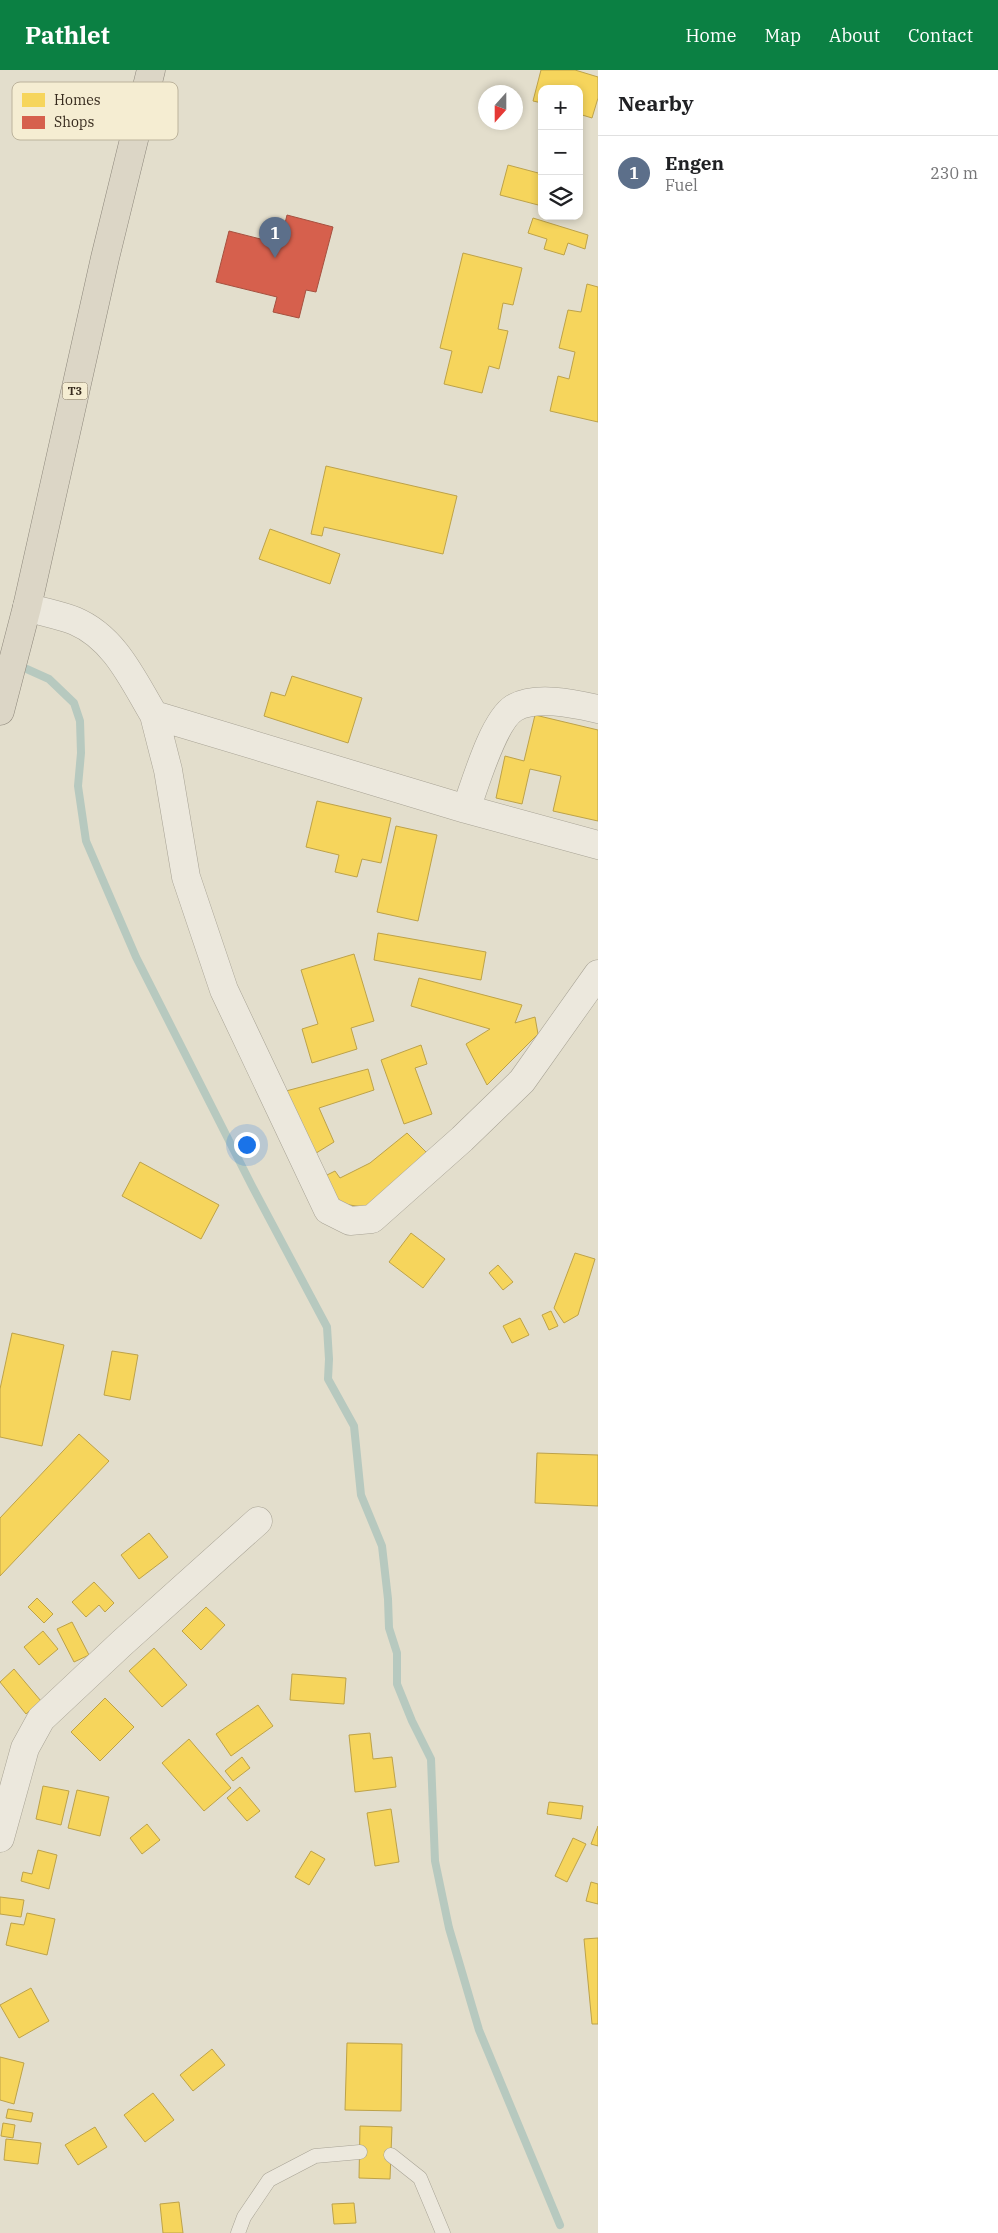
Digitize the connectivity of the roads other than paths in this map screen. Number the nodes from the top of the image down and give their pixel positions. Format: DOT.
graph roads {
  1 [pos="134,140"];
  2 [pos="27,607"];
  3 [pos="598,709"];
  4 [pos="0,711"];
  5 [pos="154,715"];
  6 [pos="466,809"];
  7 [pos="598,845"];
  8 [pos="598,974"];
  9 [pos="258,1521"];
  10 [pos="0,1838"];
  11 [pos="360,2152"];
  12 [pos="391,2155"];
  13 [pos="238,2233"];
  14 [pos="443,2233"];
  1 -- 2 [label="highway, T3"];
  2 -- 4 [label="highway, T3"];
  2 -- 5 [label="street"];
  3 -- 6 [label="street"];
  5 -- 6 [label="street"];
  5 -- 8 [label="street"];
  6 -- 7 [label="street"];
  9 -- 10 [label="street"];
  11 -- 13 [label="lane"];
  12 -- 14 [label="lane"];
}
